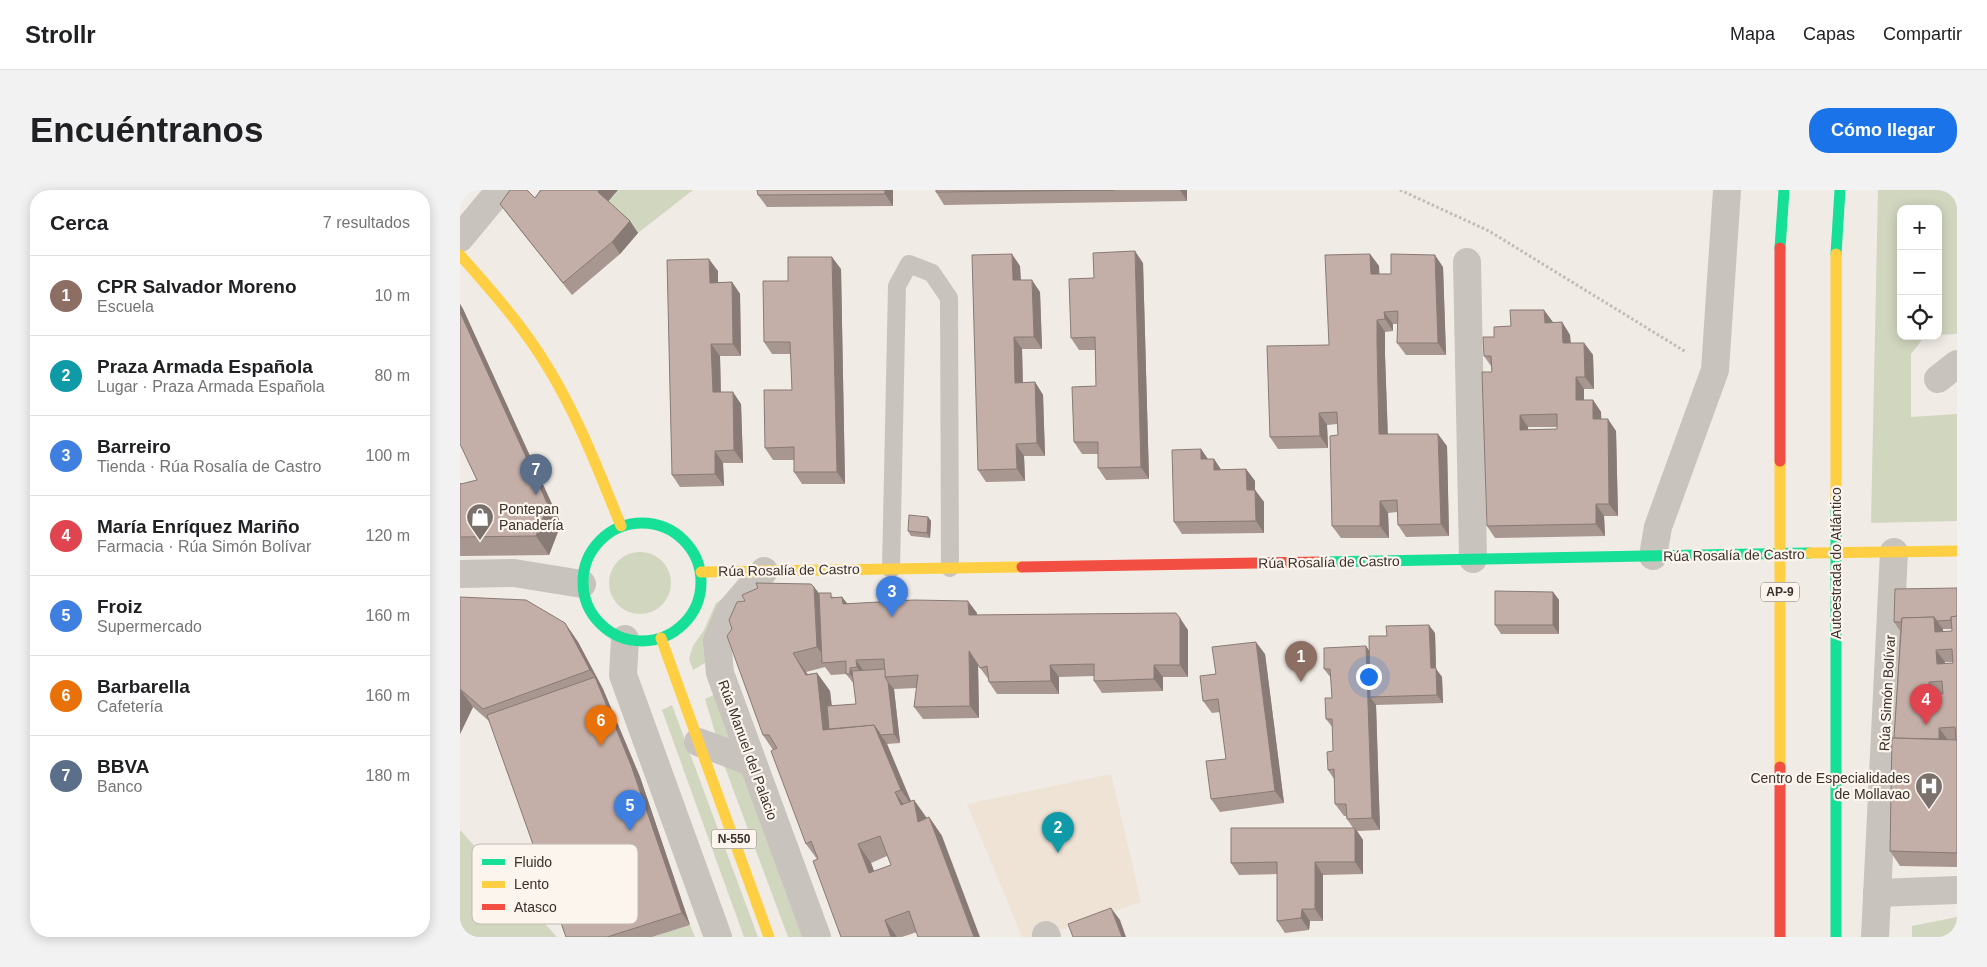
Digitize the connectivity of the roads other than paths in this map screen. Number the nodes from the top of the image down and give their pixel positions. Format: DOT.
graph roads {
  1 [pos="500,190"];
  2 [pos="1727,190"];
  3 [pos="1784,190"];
  4 [pos="1840,190"];
  5 [pos="460,238"];
  6 [pos="460,255"];
  7 [pos="1467,262"];
  8 [pos="621,526"];
  9 [pos="1957,551"];
  10 [pos="1894,552"];
  11 [pos="1653,556"];
  12 [pos="1473,559"];
  13 [pos="950,568"];
  14 [pos="891,569"];
  15 [pos="764,571"];
  16 [pos="701,572"];
  17 [pos="460,574"];
  18 [pos="582,584"];
  19 [pos="661,638"];
  20 [pos="625,639"];
  21 [pos="698,742"];
  22 [pos="752,762"];
  23 [pos="1957,890"];
  24 [pos="1877,893"];
  25 [pos="718,937"];
  26 [pos="769,937"];
  27 [pos="817,937"];
  28 [pos="1780,937"];
  29 [pos="1836,937"];
  30 [pos="1875,937"];
  1 -- 5 [label="street"];
  2 -- 11 [label="street"];
  3 -- 28 [label="main road, AP-9, bridge"];
  4 -- 29 [label="main road, Autoestrada do Atlántico, bridge"];
  6 -- 8 [label="main road"];
  7 -- 12 [label="street"];
  8 -- 16 [label="main road, Rúa Rosalía de Castro"];
  8 -- 18 [label="main road, Rúa Rosalía de Castro"];
  9 -- 10 [label="main road, Rúa Rosalía de Castro"];
  10 -- 11 [label="main road, Rúa Rosalía de Castro"];
  10 -- 24 [label="street, Rúa Simón Bolívar"];
  11 -- 12 [label="main road, Rúa Rosalía de Castro"];
  12 -- 13 [label="main road, Rúa Rosalía de Castro"];
  13 -- 14 [label="main road, Rúa Rosalía de Castro"];
  13 -- 14 [label="lane"];
  14 -- 15 [label="main road, Rúa Rosalía de Castro"];
  15 -- 16 [label="main road, Rúa Rosalía de Castro"];
  15 -- 22 [label="street, Rúa Manuel del Palacio"];
  16 -- 19 [label="main road, Rúa Rosalía de Castro"];
  17 -- 18 [label="street"];
  18 -- 20 [label="main road, Rúa Rosalía de Castro"];
  19 -- 20 [label="main road, Rúa Rosalía de Castro"];
  19 -- 21 [label="main road, N-550"];
  20 -- 25 [label="street"];
  21 -- 22 [label="street"];
  21 -- 26 [label="main road, N-550"];
  22 -- 27 [label="street, Rúa Manuel del Palacio"];
  23 -- 24 [label="street"];
  24 -- 30 [label="street, Rúa Simón Bolívar"];
}
